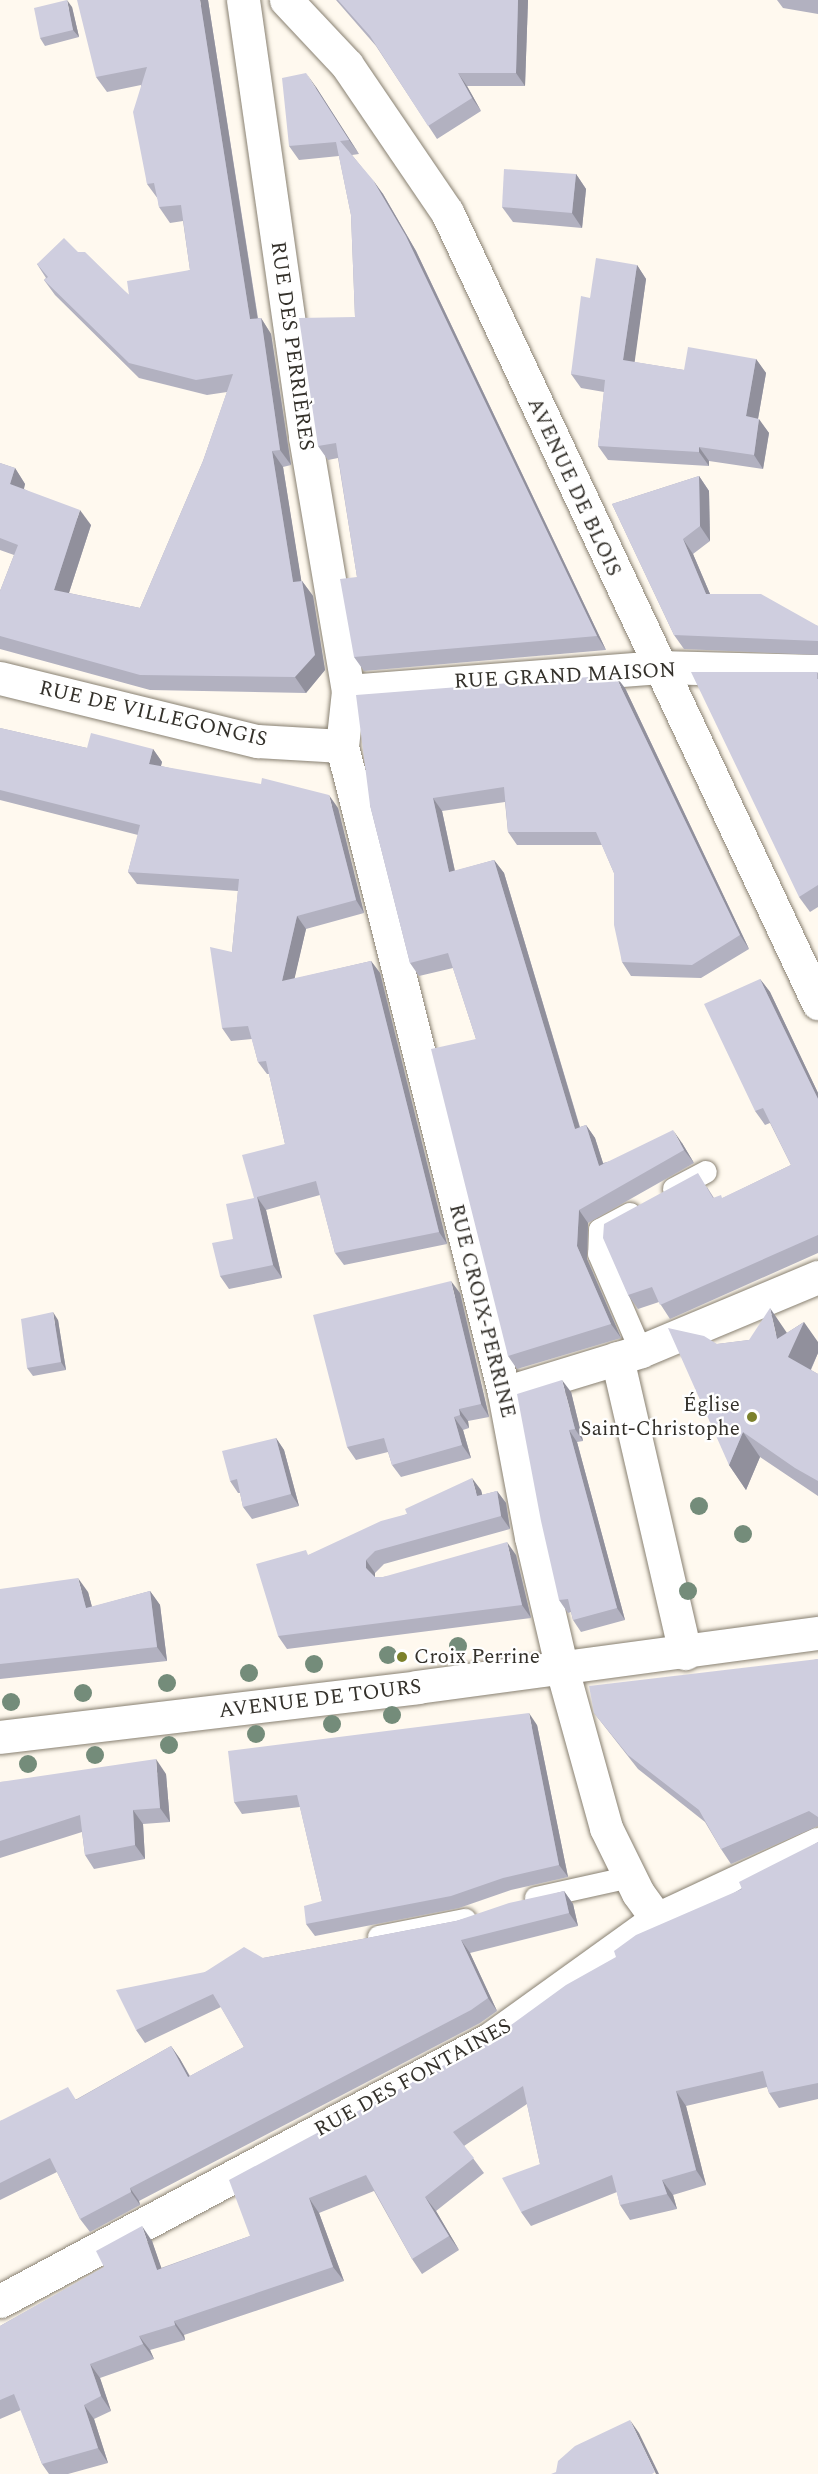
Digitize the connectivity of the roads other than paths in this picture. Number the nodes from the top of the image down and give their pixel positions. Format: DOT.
graph roads {
  1 [pos="243,0"];
  2 [pos="286,0"];
  3 [pos="657,667"];
  4 [pos="818,671"];
  5 [pos="0,678"];
  6 [pos="348,691"];
  7 [pos="342,746"];
  8 [pos="818,1003"];
  9 [pos="706,1172"];
  10 [pos="818,1276"];
  11 [pos="629,1355"];
  12 [pos="504,1393"];
  13 [pos="818,1633"];
  14 [pos="685,1653"];
  15 [pos="562,1669"];
  16 [pos="0,1737"];
  17 [pos="818,1844"];
  18 [pos="632,1878"];
  19 [pos="514,1903"];
  20 [pos="484,1914"];
  21 [pos="657,1919"];
  22 [pos="363,1942"];
  23 [pos="0,2301"];
  1 -- 6 [label="street, RUE DES PERRIÈRES"];
  2 -- 3 [label="street, AVENUE DE BLOIS"];
  3 -- 4 [label="street, RUE GRAND MAISON"];
  3 -- 6 [label="street, RUE GRAND MAISON"];
  3 -- 8 [label="street, AVENUE DE BLOIS"];
  5 -- 7 [label="street, RUE DE VILLEGONGIS"];
  6 -- 7 [label="street, RUE CROIX-PERRINE"];
  7 -- 12 [label="street, RUE CROIX-PERRINE"];
  9 -- 11 [label="lane"];
  10 -- 11 [label="street"];
  11 -- 12 [label="street"];
  11 -- 14 [label="street"];
  12 -- 15 [label="street, RUE CROIX-PERRINE"];
  13 -- 14 [label="street, AVENUE DE TOURS"];
  14 -- 15 [label="street, AVENUE DE TOURS"];
  15 -- 16 [label="street, AVENUE DE TOURS"];
  15 -- 18 [label="street, RUE CROIX-PERRINE"];
  17 -- 21 [label="street, RUE DES FONTAINES"];
  18 -- 19 [label="lane"];
  18 -- 21 [label="street, RUE CROIX-PERRINE"];
  20 -- 22 [label="lane"];
  21 -- 23 [label="street, RUE DES FONTAINES"];
}
